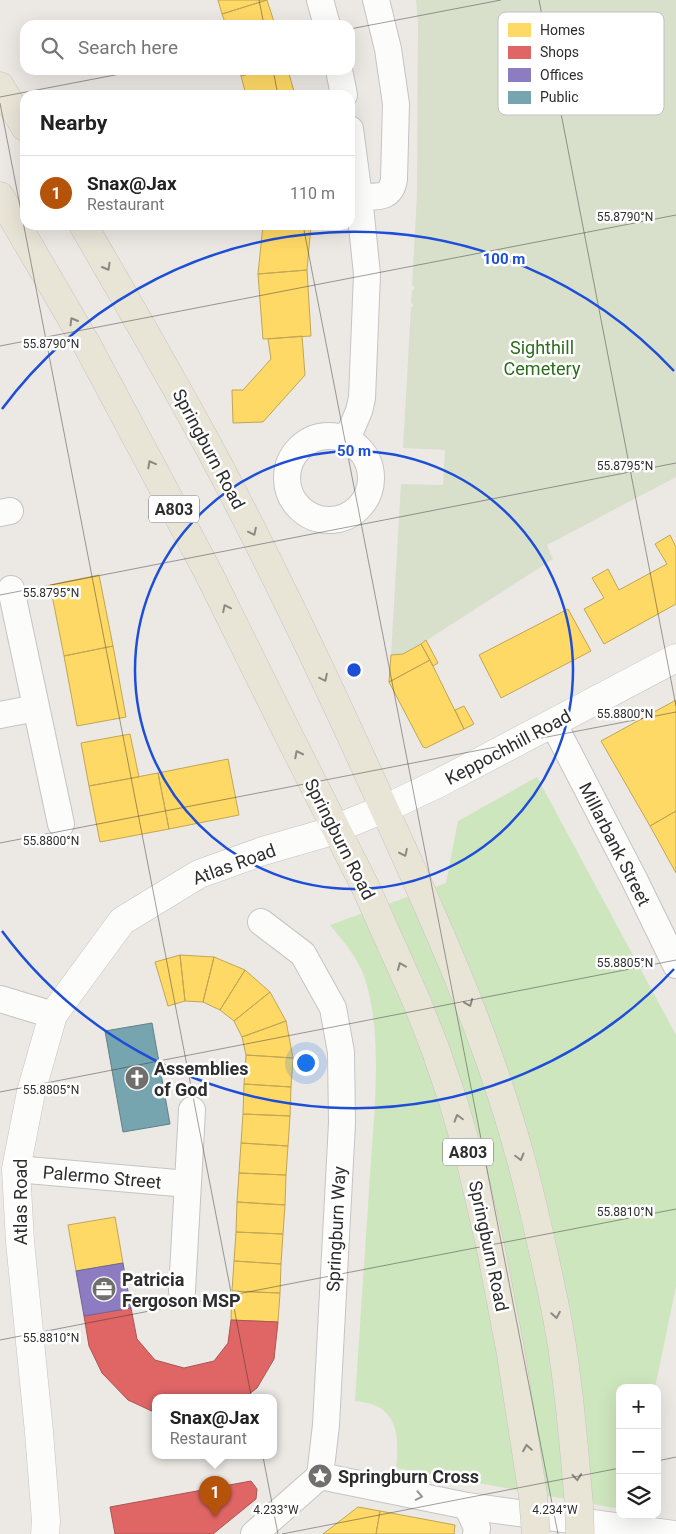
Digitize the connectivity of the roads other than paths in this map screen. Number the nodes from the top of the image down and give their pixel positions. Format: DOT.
graph roads {
  1 [pos="320,0"];
  2 [pos="376,0"];
  3 [pos="326,20"];
  4 [pos="340,75"];
  5 [pos="0,86"];
  6 [pos="343,90"];
  7 [pos="20,119"];
  8 [pos="355,167"];
  9 [pos="0,196"];
  10 [pos="359,197"];
  11 [pos="86,230"];
  12 [pos="347,439"];
  13 [pos="11,589"];
  14 [pos="676,658"];
  15 [pos="36,708"];
  16 [pos="0,715"];
  17 [pos="553,723"];
  18 [pos="384,809"];
  19 [pos="61,824"];
  20 [pos="336,828"];
  21 [pos="261,922"];
  22 [pos="676,965"];
  23 [pos="0,999"];
  24 [pos="53,1015"];
  25 [pos="192,1110"];
  26 [pos="16,1170"];
  27 [pos="188,1184"];
  28 [pos="182,1291"];
  29 [pos="320,1476"];
  30 [pos="466,1506"];
  31 [pos="676,1512"];
  32 [pos="45,1534"];
  33 [pos="254,1534"];
  34 [pos="476,1534"];
  35 [pos="536,1534"];
  36 [pos="580,1534"];
  37 [pos="673,1534"];
  1 -- 3 [label="street"];
  2 -- 10 [label="street"];
  4 -- 6 [label="street"];
  5 -- 7 [label="main road"];
  8 -- 10 [label="street"];
  20 -- 9 [label="main road, Springburn Road / A803, one-way"];
  10 -- 12 [label="street"];
  11 -- 18 [label="main road, Springburn Road / A803, one-way"];
  13 -- 15 [label="street"];
  14 -- 17 [label="street, Keppochhill Road"];
  15 -- 16 [label="street"];
  15 -- 19 [label="street"];
  17 -- 18 [label="street, Keppochhill Road"];
  17 -- 22 [label="street, Millarbank Street"];
  18 -- 20 [label="street, Keppochhill Road"];
  18 -- 36 [label="main road, Springburn Road / A803, one-way, bridge"];
  20 -- 24 [label="street, Atlas Road"];
  35 -- 20 [label="main road, Springburn Road / A803, one-way, bridge"];
  21 -- 29 [label="street, Springburn Way"];
  23 -- 24 [label="street"];
  24 -- 26 [label="street, Atlas Road"];
  25 -- 27 [label="street, Palermo Street"];
  26 -- 27 [label="street, Palermo Street"];
  26 -- 32 [label="street, Atlas Road"];
  27 -- 28 [label="street, Palermo Street"];
  29 -- 30 [label="street, one-way"];
  29 -- 33 [label="street"];
  30 -- 34 [label="street"];
  30 -- 37 [label="street"];
  31 -- 37 [label="street"];
}
